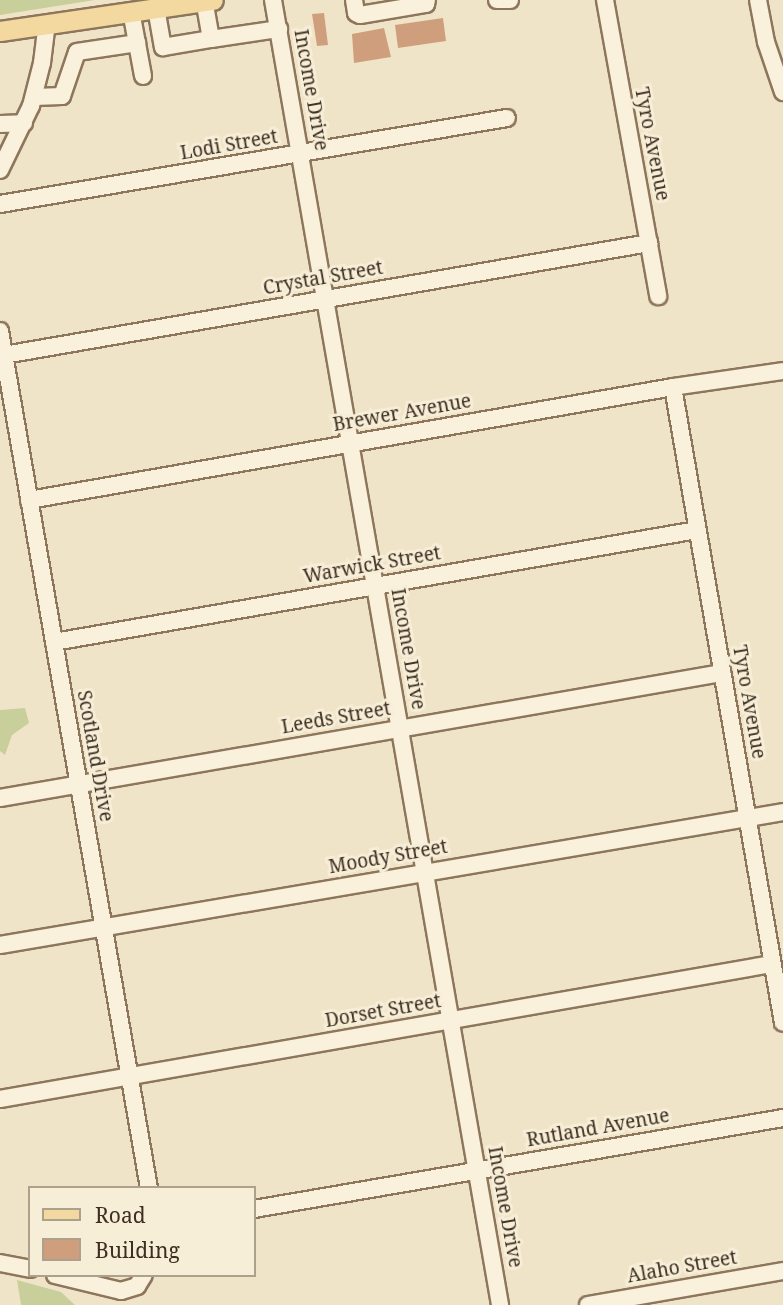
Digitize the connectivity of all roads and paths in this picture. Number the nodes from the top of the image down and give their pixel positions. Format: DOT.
graph roads {
  1 [pos="273,0"];
  2 [pos="354,0"];
  3 [pos="427,0"];
  4 [pos="497,0"];
  5 [pos="510,0"];
  6 [pos="605,0"];
  7 [pos="758,0"];
  8 [pos="208,1"];
  9 [pos="156,8"];
  10 [pos="131,12"];
  11 [pos="47,24"];
  12 [pos="279,29"];
  13 [pos="0,31"];
  14 [pos="211,38"];
  15 [pos="136,43"];
  16 [pos="143,76"];
  17 [pos="783,92"];
  18 [pos="34,97"];
  19 [pos="507,118"];
  20 [pos="24,122"];
  21 [pos="0,124"];
  22 [pos="300,154"];
  23 [pos="0,170"];
  24 [pos="0,204"];
  25 [pos="649,243"];
  26 [pos="658,296"];
  27 [pos="326,298"];
  28 [pos="0,331"];
  29 [pos="4,355"];
  30 [pos="783,371"];
  31 [pos="673,387"];
  32 [pos="351,443"];
  33 [pos="29,500"];
  34 [pos="697,530"];
  35 [pos="376,586"];
  36 [pos="54,642"];
  37 [pos="722,673"];
  38 [pos="400,728"];
  39 [pos="79,785"];
  40 [pos="0,798"];
  41 [pos="783,812"];
  42 [pos="747,816"];
  43 [pos="425,871"];
  44 [pos="104,928"];
  45 [pos="0,945"];
  46 [pos="772,964"];
  47 [pos="451,1021"];
  48 [pos="783,1023"];
  49 [pos="130,1077"];
  50 [pos="0,1099"];
  51 [pos="783,1118"];
  52 [pos="476,1170"];
  53 [pos="149,1186"];
  54 [pos="256,1209"];
  55 [pos="0,1263"];
  56 [pos="28,1269"];
  57 [pos="783,1271"];
  58 [pos="63,1277"];
  59 [pos="143,1277"];
  60 [pos="500,1305"];
  61 [pos="588,1305"];
  1 -- 12 [label="street, Income Drive"];
  2 -- 3 [label="street"];
  4 -- 5 [label="street"];
  6 -- 25 [label="street, Tyro Avenue"];
  7 -- 17 [label="street"];
  8 -- 9 [label="main road"];
  8 -- 14 [label="street"];
  9 -- 10 [label="main road"];
  9 -- 14 [label="street"];
  10 -- 11 [label="main road"];
  10 -- 15 [label="street"];
  11 -- 13 [label="main road"];
  11 -- 18 [label="street"];
  12 -- 14 [label="street"];
  12 -- 22 [label="street, Income Drive"];
  15 -- 16 [label="street"];
  15 -- 18 [label="street"];
  18 -- 20 [label="street"];
  19 -- 22 [label="street, Lodi Street"];
  20 -- 21 [label="street"];
  20 -- 23 [label="street"];
  22 -- 24 [label="street, Lodi Street"];
  22 -- 27 [label="street, Income Drive"];
  25 -- 26 [label="street, Tyro Avenue"];
  25 -- 27 [label="street, Crystal Street"];
  27 -- 29 [label="street, Crystal Street"];
  27 -- 32 [label="street, Income Drive"];
  28 -- 29 [label="street, Scotland Drive"];
  29 -- 33 [label="street, Scotland Drive"];
  30 -- 31 [label="street, Brewer Avenue"];
  31 -- 32 [label="street, Brewer Avenue"];
  31 -- 34 [label="street, Tyro Avenue"];
  32 -- 33 [label="street, Brewer Avenue"];
  32 -- 35 [label="street, Income Drive"];
  33 -- 36 [label="street, Scotland Drive"];
  34 -- 35 [label="street, Warwick Street"];
  34 -- 37 [label="street, Tyro Avenue"];
  35 -- 36 [label="street, Warwick Street"];
  35 -- 38 [label="street, Income Drive"];
  36 -- 39 [label="street, Scotland Drive"];
  37 -- 38 [label="street, Leeds Street"];
  37 -- 42 [label="street, Tyro Avenue"];
  38 -- 39 [label="street, Leeds Street"];
  38 -- 43 [label="street, Income Drive"];
  39 -- 40 [label="street, Leeds Street"];
  39 -- 44 [label="street, Scotland Drive"];
  41 -- 42 [label="street, Moody Street"];
  42 -- 43 [label="street, Moody Street"];
  42 -- 46 [label="street, Tyro Avenue"];
  43 -- 44 [label="street, Moody Street"];
  43 -- 47 [label="street, Income Drive"];
  44 -- 45 [label="street, Moody Street"];
  44 -- 49 [label="street, Scotland Drive"];
  46 -- 47 [label="street, Dorset Street"];
  46 -- 48 [label="street, Tyro Avenue"];
  47 -- 49 [label="street, Dorset Street"];
  47 -- 52 [label="street, Income Drive"];
  49 -- 50 [label="street, Dorset Street"];
  49 -- 53 [label="street, Scotland Drive"];
  51 -- 52 [label="street, Rutland Avenue"];
  52 -- 54 [label="street, Rutland Avenue"];
  52 -- 60 [label="street, Income Drive"];
  55 -- 56 [label="street"];
  57 -- 61 [label="street, Alaho Street"];
  58 -- 59 [label="street"];
}
